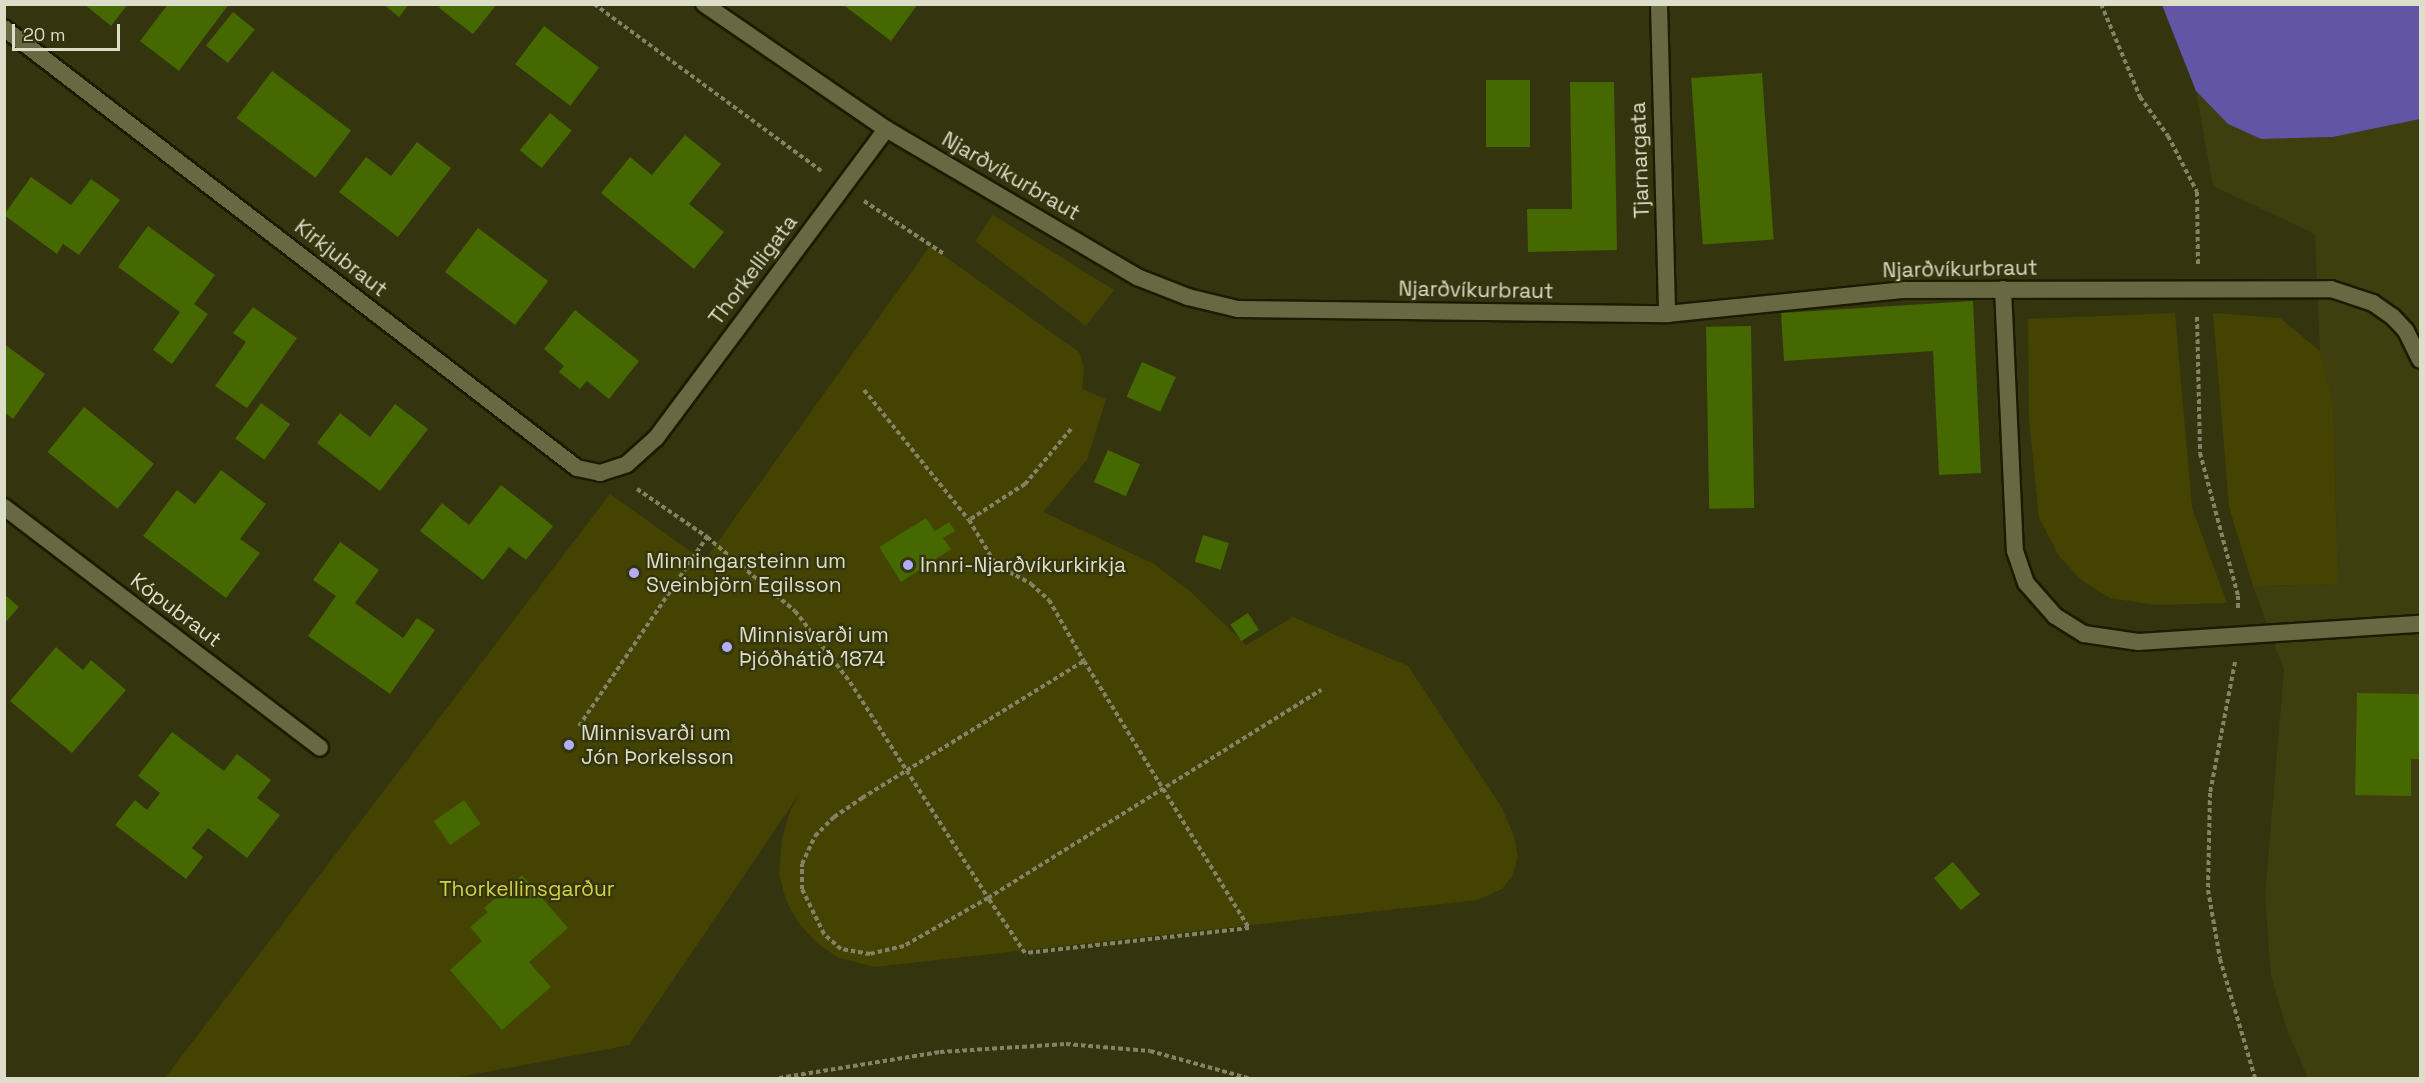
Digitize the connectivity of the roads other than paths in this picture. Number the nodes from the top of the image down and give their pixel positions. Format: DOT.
graph roads {
  1 [pos="704,4"];
  2 [pos="1659,4"];
  3 [pos="4,28"];
  4 [pos="886,129"];
  5 [pos="2003,289"];
  6 [pos="1667,314"];
  7 [pos="2421,360"];
  8 [pos="656,438"];
  9 [pos="4,507"];
  10 [pos="2421,624"];
  11 [pos="320,748"];
  1 -- 4 [label="street, Njarðvíkurbraut"];
  2 -- 6 [label="street, Tjarnargata"];
  3 -- 8 [label="street, Kirkjubraut"];
  4 -- 6 [label="street, Njarðvíkurbraut"];
  4 -- 8 [label="street, Thorkelligata"];
  5 -- 6 [label="street, Njarðvíkurbraut"];
  5 -- 7 [label="street, Njarðvíkurbraut"];
  5 -- 10 [label="street"];
  9 -- 11 [label="street, Kópubraut"];
}
